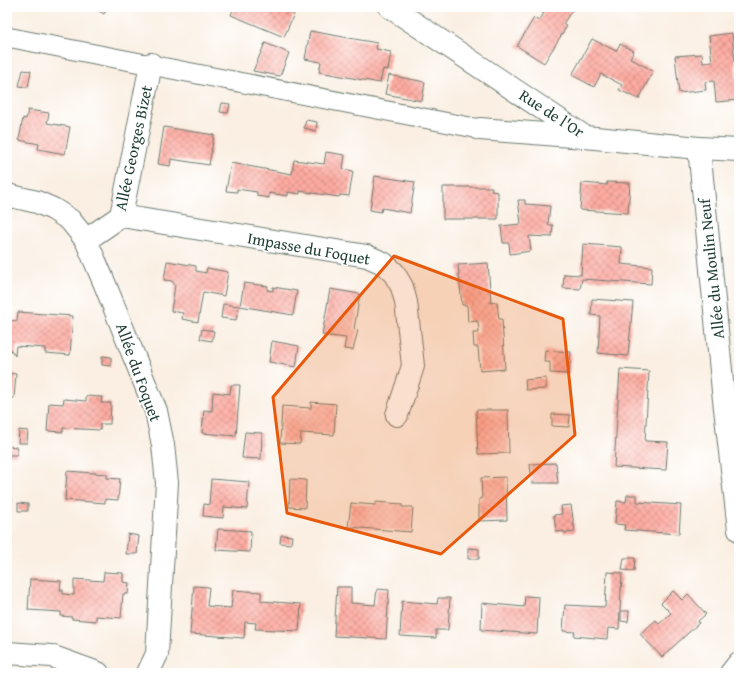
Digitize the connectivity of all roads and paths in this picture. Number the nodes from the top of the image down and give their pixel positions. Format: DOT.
graph roads {
  1 [pos="390,7"];
  2 [pos="7,37"];
  3 [pos="151,64"];
  4 [pos="480,128"];
  5 [pos="585,137"];
  6 [pos="699,148"];
  7 [pos="739,150"];
  8 [pos="7,195"];
  9 [pos="121,216"];
  10 [pos="86,240"];
  11 [pos="731,391"];
  12 [pos="397,415"];
  13 [pos="739,530"];
  14 [pos="7,653"];
  15 [pos="739,663"];
  16 [pos="98,673"];
  17 [pos="148,673"];
  18 [pos="731,673"];
  1 -- 5 [label="street, Rue de l'Or"];
  2 -- 3 [label="street"];
  3 -- 4 [label="street"];
  3 -- 9 [label="street, Allée Georges Bizet"];
  4 -- 5 [label="street"];
  5 -- 6 [label="street, Rue de l'Or"];
  6 -- 7 [label="street, Rue de l'Or"];
  6 -- 11 [label="street, Allée du Moulin Neuf"];
  8 -- 10 [label="street, Allée du Foquet"];
  9 -- 10 [label="street, Allée Georges Bizet"];
  9 -- 12 [label="street, Impasse du Foquet"];
  10 -- 17 [label="street, Allée du Foquet"];
  11 -- 13 [label="street, Allée du Moulin Neuf"];
  14 -- 16 [label="street"];
  15 -- 18 [label="street"];
}
